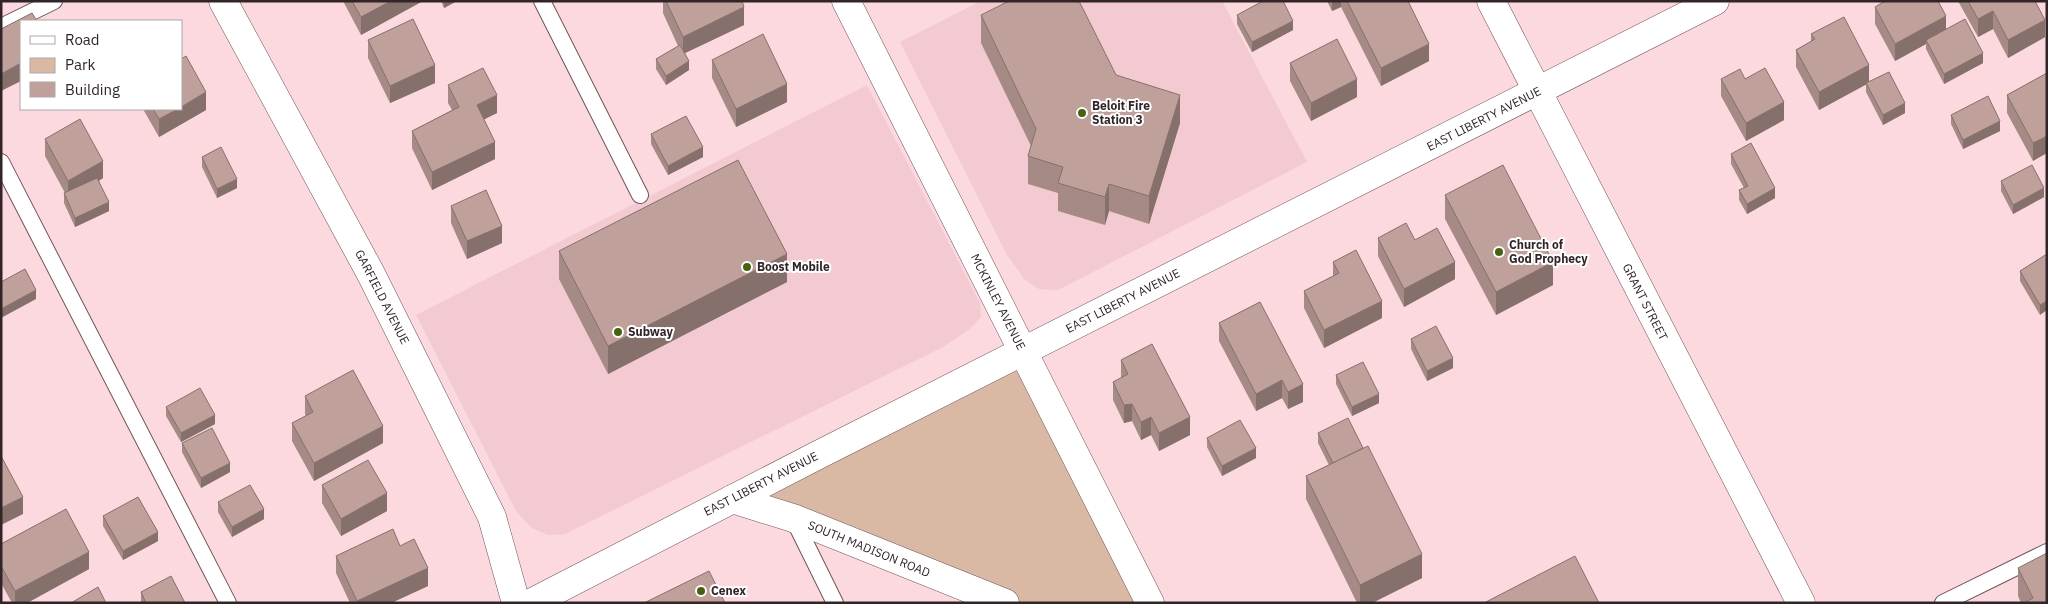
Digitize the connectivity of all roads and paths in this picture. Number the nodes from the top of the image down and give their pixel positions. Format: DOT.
graph roads {
  1 [pos="54,1"];
  2 [pos="223,1"];
  3 [pos="542,1"];
  4 [pos="846,1"];
  5 [pos="1491,1"];
  6 [pos="1715,1"];
  7 [pos="1,28"];
  8 [pos="1537,92"];
  9 [pos="1,162"];
  10 [pos="640,194"];
  11 [pos="1024,351"];
  12 [pos="732,499"];
  13 [pos="793,518"];
  14 [pos="2047,552"];
  15 [pos="228,603"];
  16 [pos="516,603"];
  17 [pos="531,603"];
  18 [pos="835,603"];
  19 [pos="1005,603"];
  20 [pos="1150,603"];
  21 [pos="1801,603"];
  22 [pos="1943,603"];
  1 -- 7 [label="lane"];
  2 -- 16 [label="street, GARFIELD AVENUE"];
  3 -- 10 [label="lane"];
  4 -- 11 [label="street, MCKINLEY AVENUE"];
  5 -- 8 [label="street, GRANT STREET"];
  6 -- 8 [label="street, EAST LIBERTY AVENUE"];
  8 -- 11 [label="street, EAST LIBERTY AVENUE"];
  8 -- 21 [label="street, GRANT STREET"];
  9 -- 15 [label="lane"];
  11 -- 12 [label="street, EAST LIBERTY AVENUE"];
  11 -- 20 [label="street, MCKINLEY AVENUE"];
  12 -- 13 [label="street, SOUTH MADISON ROAD"];
  12 -- 17 [label="street, EAST LIBERTY AVENUE"];
  13 -- 18 [label="lane"];
  13 -- 19 [label="street, SOUTH MADISON ROAD"];
  14 -- 22 [label="lane"];
}
